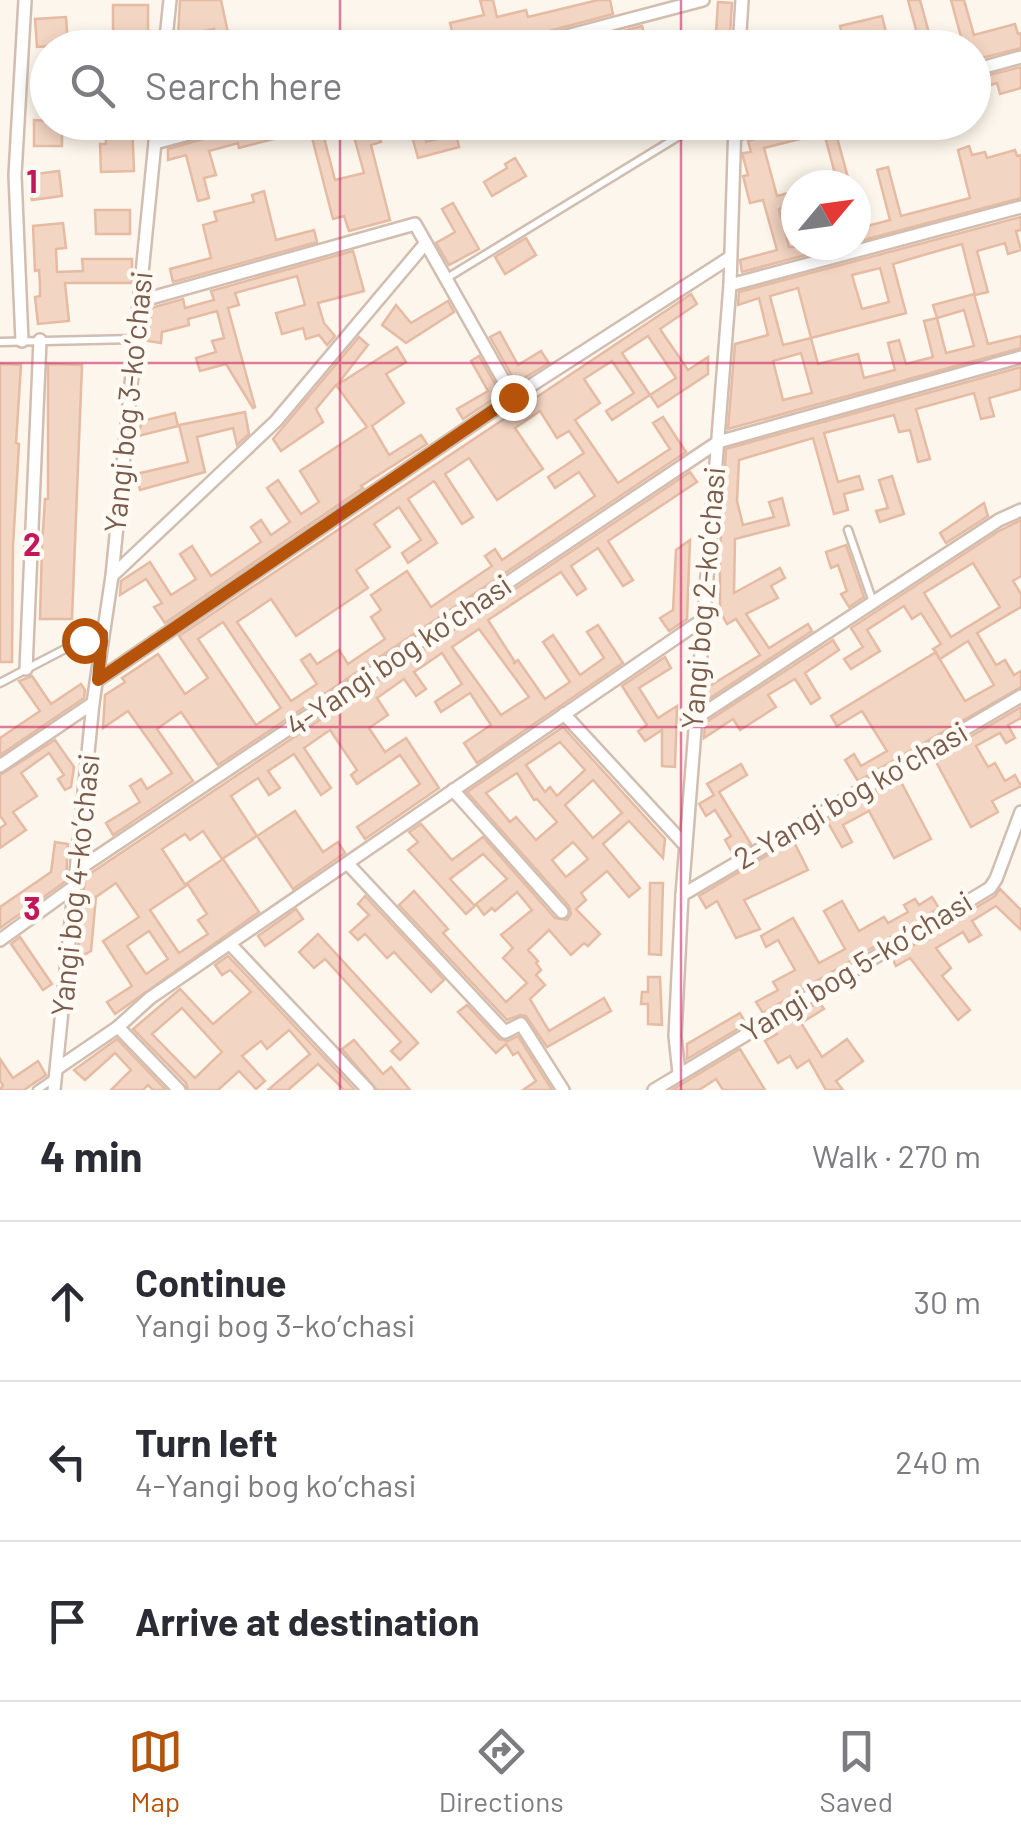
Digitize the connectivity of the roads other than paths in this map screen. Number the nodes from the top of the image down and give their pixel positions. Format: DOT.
graph roads {
  1 [pos="25,0"];
  2 [pos="170,0"];
  3 [pos="703,0"];
  4 [pos="742,0"];
  5 [pos="167,30"];
  6 [pos="590,30"];
  7 [pos="740,30"];
  8 [pos="1021,57"];
  9 [pos="991,65"];
  10 [pos="155,140"];
  11 [pos="166,140"];
  12 [pos="672,140"];
  13 [pos="735,140"];
  14 [pos="155,143"];
  15 [pos="1021,207"];
  16 [pos="425,244"];
  17 [pos="730,258"];
  18 [pos="446,278"];
  19 [pos="730,285"];
  20 [pos="140,300"];
  21 [pos="134,339"];
  22 [pos="40,340"];
  23 [pos="22,341"];
  24 [pos="0,342"];
  25 [pos="1021,357"];
  26 [pos="513,397"];
  27 [pos="718,442"];
  28 [pos="1021,510"];
  29 [pos="848,530"];
  30 [pos="112,576"];
  31 [pos="874,604"];
  32 [pos="705,618"];
  33 [pos="102,634"];
  34 [pos="26,668"];
  35 [pos="98,680"];
  36 [pos="0,682"];
  37 [pos="1021,696"];
  38 [pos="93,703"];
  39 [pos="564,714"];
  40 [pos="693,720"];
  41 [pos="0,766"];
  42 [pos="453,790"];
  43 [pos="1021,812"];
  44 [pos="684,845"];
  45 [pos="348,864"];
  46 [pos="79,869"];
  47 [pos="75,886"];
  48 [pos="682,895"];
  49 [pos="562,912"];
  50 [pos="0,940"];
  51 [pos="230,944"];
  52 [pos="118,1027"];
  53 [pos="679,1074"];
  54 [pos="55,1079"];
  55 [pos="38,1090"];
  56 [pos="179,1090"];
  57 [pos="368,1090"];
  58 [pos="564,1090"];
  59 [pos="654,1090"];
  1 -- 23 [label="street"];
  2 -- 5 [label="street"];
  3 -- 6 [label="street"];
  4 -- 7 [label="street"];
  8 -- 9 [label="street"];
  10 -- 14 [label="street, Yangi bog 3-koʼchasi"];
  11 -- 14 [label="street"];
  12 -- 18 [label="lane"];
  13 -- 17 [label="street, Yangi bog 2-koʼchasi"];
  14 -- 20 [label="street, Yangi bog 3-koʼchasi"];
  15 -- 19 [label="street"];
  16 -- 18 [label="street"];
  16 -- 20 [label="street"];
  16 -- 30 [label="street"];
  17 -- 19 [label="street, Yangi bog 2-koʼchasi"];
  17 -- 26 [label="street"];
  18 -- 26 [label="street"];
  19 -- 27 [label="street, Yangi bog 2-koʼchasi"];
  20 -- 21 [label="street, Yangi bog 3-koʼchasi"];
  21 -- 22 [label="lane"];
  21 -- 30 [label="street, Yangi bog 3-koʼchasi"];
  22 -- 23 [label="lane"];
  22 -- 34 [label="street"];
  23 -- 24 [label="lane"];
  25 -- 27 [label="street"];
  26 -- 35 [label="street"];
  27 -- 32 [label="street, Yangi bog 2-koʼchasi"];
  27 -- 46 [label="street, 4-Yangi bog koʼchasi"];
  28 -- 31 [label="street"];
  29 -- 31 [label="lane"];
  30 -- 33 [label="street, Yangi bog 3-koʼchasi"];
  31 -- 40 [label="street"];
  32 -- 39 [label="street"];
  32 -- 40 [label="street, Yangi bog 2-koʼchasi"];
  33 -- 34 [label="lane"];
  33 -- 35 [label="street, Yangi bog 3-koʼchasi"];
  34 -- 36 [label="lane"];
  35 -- 38 [label="street, Yangi bog 4-koʼchasi"];
  37 -- 48 [label="street, 2-Yangi bog koʼchasi"];
  38 -- 41 [label="street"];
  38 -- 46 [label="street, Yangi bog 4-koʼchasi"];
  39 -- 42 [label="street"];
  39 -- 44 [label="street"];
  40 -- 44 [label="street, Yangi bog 2-koʼchasi"];
  42 -- 45 [label="street"];
  42 -- 49 [label="street"];
  43 -- 53 [label="street, Yangi bog 5-koʼchasi"];
  44 -- 48 [label="street, Yangi bog 2-koʼchasi"];
  45 -- 51 [label="street"];
  45 -- 58 [label="street"];
  46 -- 47 [label="street, Yangi bog 4-koʼchasi"];
  47 -- 50 [label="street"];
  47 -- 54 [label="street, Yangi bog 4-koʼchasi"];
  48 -- 53 [label="street, Yangi bog 2-koʼchasi"];
  51 -- 52 [label="street"];
  51 -- 57 [label="street"];
  52 -- 54 [label="street"];
  52 -- 56 [label="street"];
  53 -- 59 [label="street, Yangi bog 5-koʼchasi"];
  54 -- 55 [label="lane"];
}
